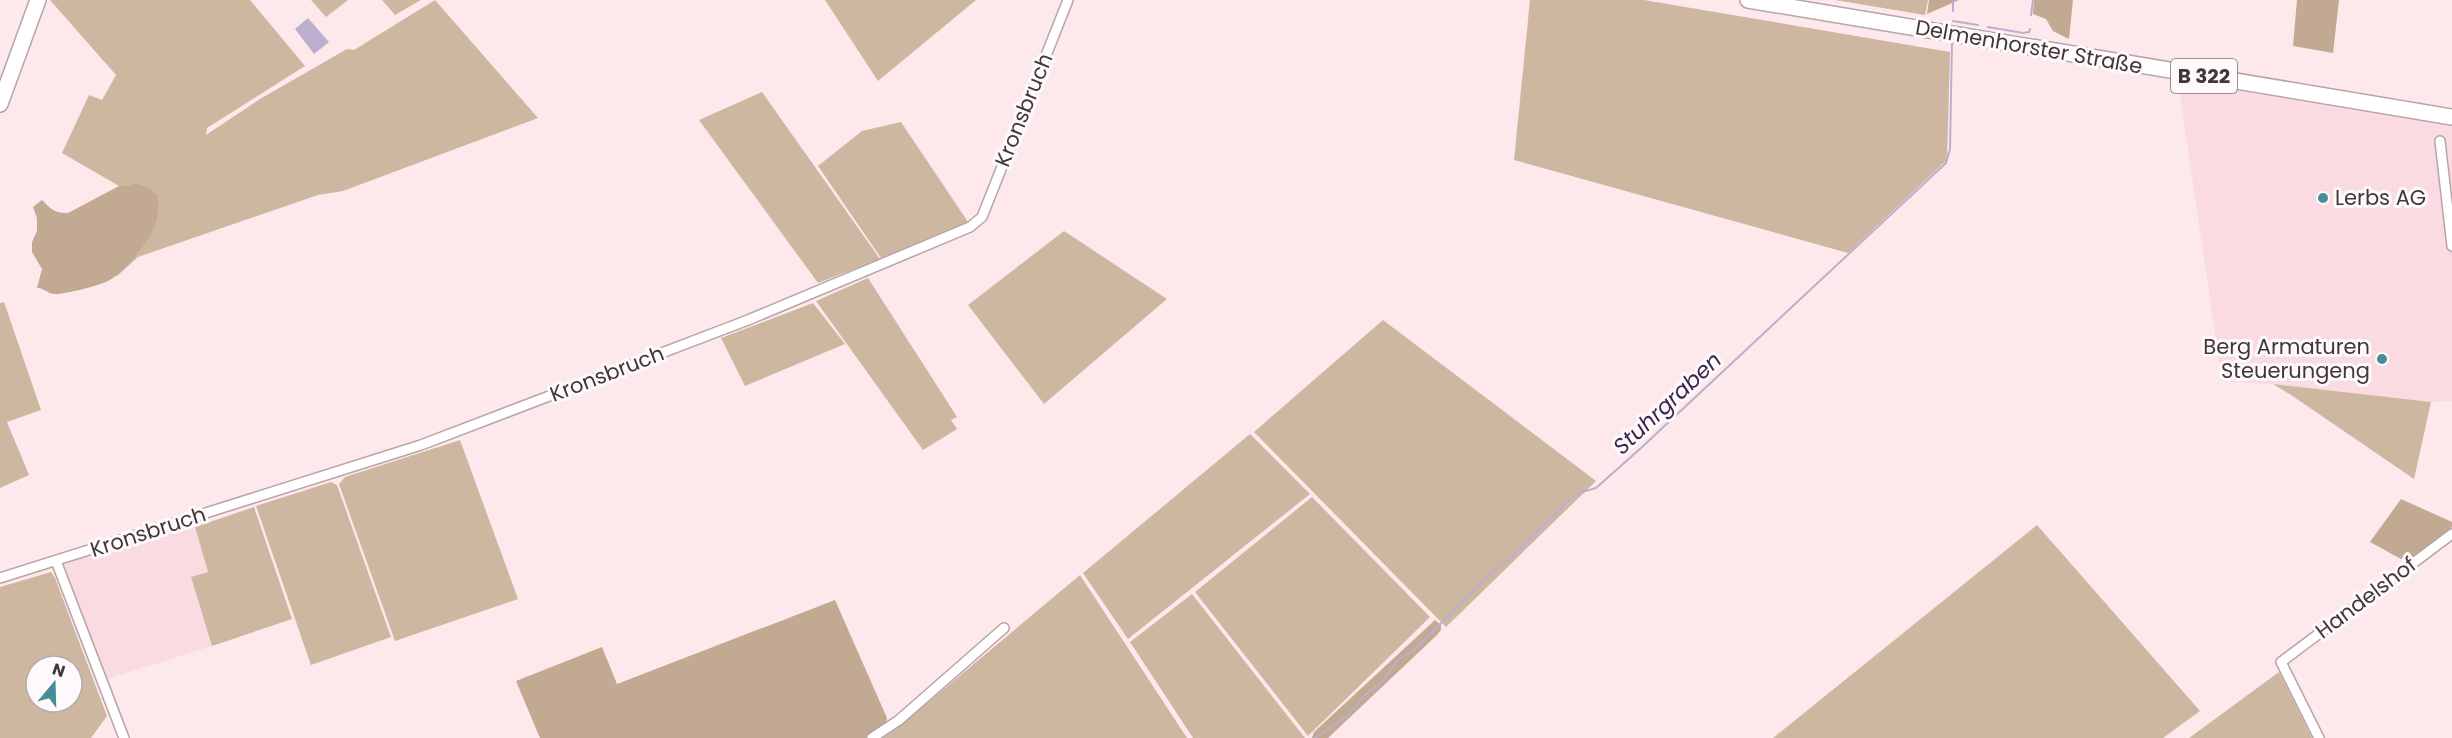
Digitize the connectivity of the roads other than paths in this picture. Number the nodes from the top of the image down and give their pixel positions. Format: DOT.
graph roads {
  1 [pos="38,0"];
  2 [pos="1068,0"];
  3 [pos="1748,0"];
  4 [pos="0,104"];
  5 [pos="2452,117"];
  6 [pos="2440,141"];
  7 [pos="2452,246"];
  8 [pos="2452,534"];
  9 [pos="56,561"];
  10 [pos="0,578"];
  11 [pos="1005,628"];
  12 [pos="124,738"];
  13 [pos="872,738"];
  14 [pos="2319,738"];
  1 -- 4 [label="main road"];
  2 -- 9 [label="street, Kronsbruch"];
  3 -- 5 [label="main road, Delmenhorster Straße / B 322"];
  6 -- 7 [label="street"];
  8 -- 14 [label="street, Handelshof"];
  9 -- 10 [label="street, Kronsbruch"];
  9 -- 12 [label="street"];
  11 -- 13 [label="street"];
}
